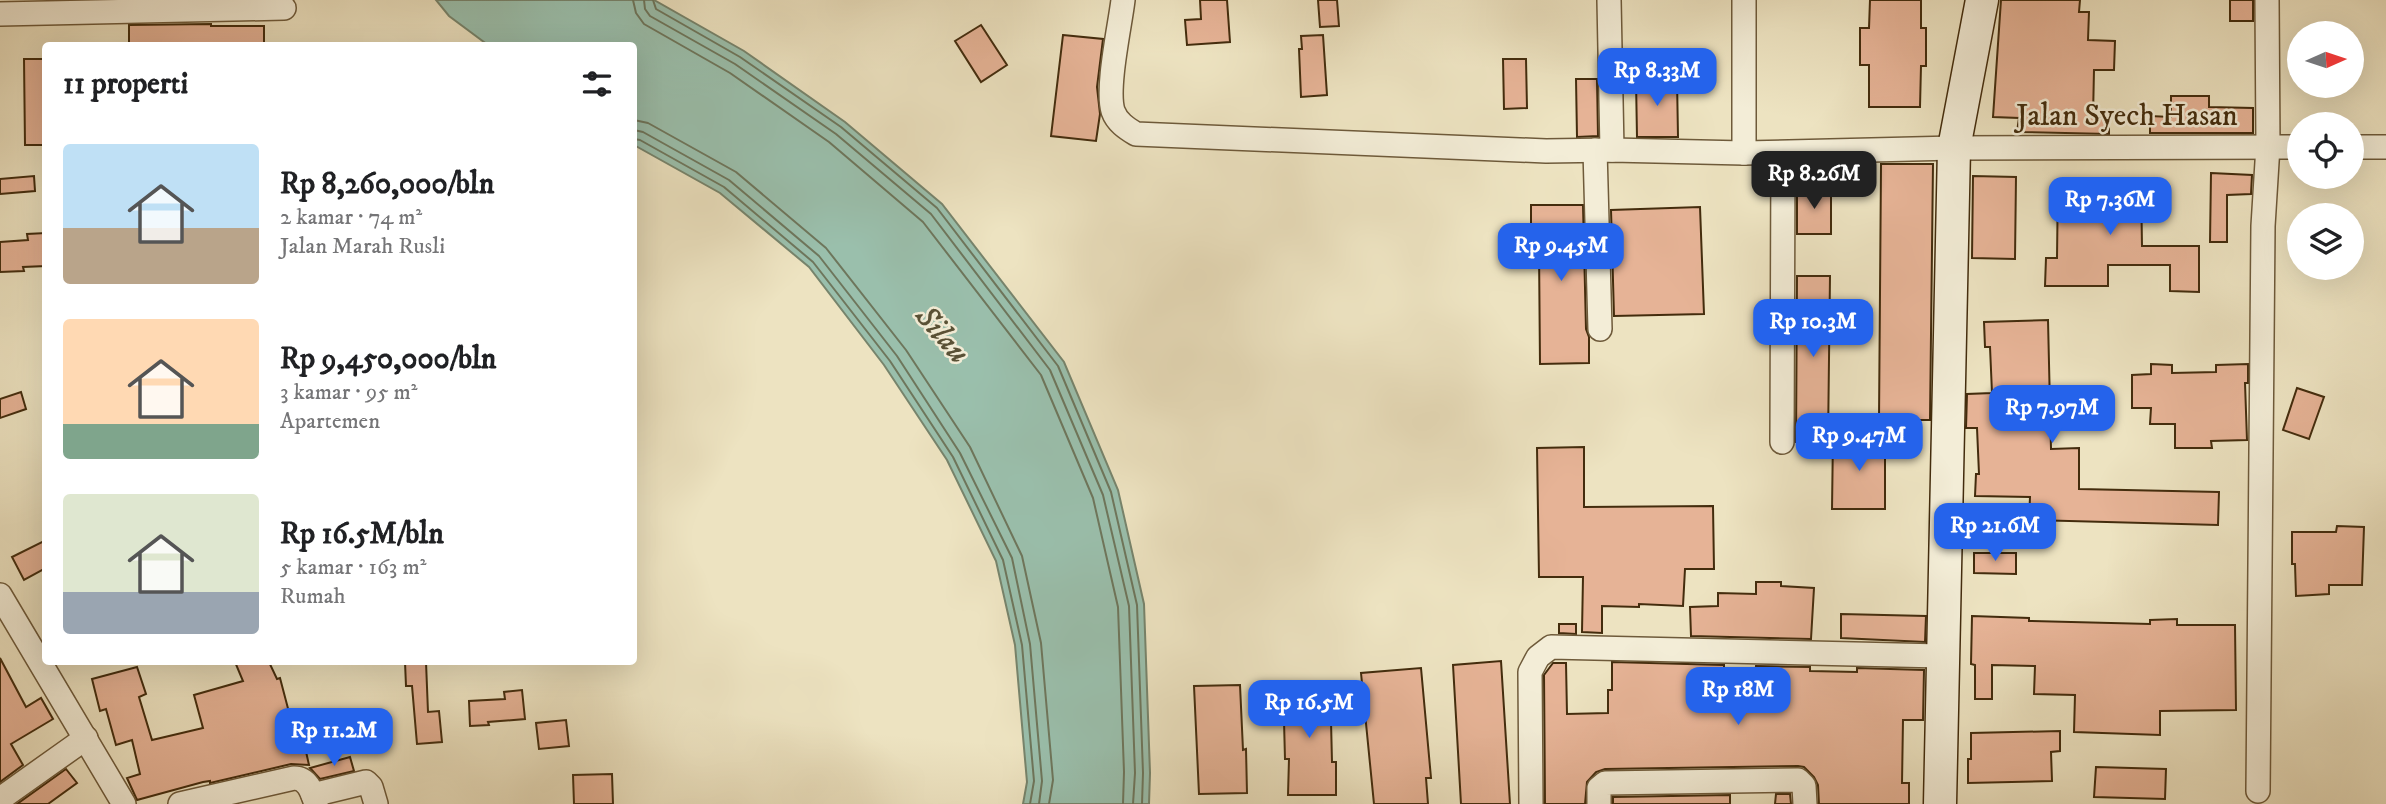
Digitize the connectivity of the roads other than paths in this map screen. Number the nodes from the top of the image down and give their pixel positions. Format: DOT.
graph roads {
  1 [pos="1123,0"];
  2 [pos="1609,0"];
  3 [pos="1744,0"];
  4 [pos="1982,0"];
  5 [pos="2267,0"];
  6 [pos="284,8"];
  7 [pos="0,14"];
  8 [pos="2268,146"];
  9 [pos="2287,147"];
  10 [pos="2364,147"];
  11 [pos="2386,147"];
  12 [pos="1954,148"];
  13 [pos="1604,150"];
  14 [pos="1744,153"];
  15 [pos="1783,153"];
  16 [pos="1600,329"];
  17 [pos="1782,442"];
  18 [pos="0,595"];
  19 [pos="1941,656"];
  20 [pos="42,665"];
  21 [pos="42,665"];
  22 [pos="86,738"];
  23 [pos="2258,791"];
  24 [pos="1600,795"];
  25 [pos="0,799"];
  26 [pos="314,799"];
  27 [pos="124,804"];
  28 [pos="180,804"];
  29 [pos="376,804"];
  30 [pos="1531,804"];
  31 [pos="1805,804"];
  32 [pos="1940,804"];
  1 -- 13 [label="street, Jalan Syech Hasan"];
  2 -- 13 [label="street"];
  3 -- 14 [label="street"];
  4 -- 12 [label="main road"];
  5 -- 8 [label="street"];
  6 -- 7 [label="street"];
  8 -- 9 [label="street, Jalan Syech Hasan"];
  8 -- 12 [label="street, Jalan Syech Hasan"];
  8 -- 23 [label="street"];
  10 -- 11 [label="street"];
  12 -- 15 [label="street, Jalan Syech Hasan"];
  12 -- 19 [label="main road"];
  13 -- 14 [label="street, Jalan Syech Hasan"];
  13 -- 16 [label="street"];
  14 -- 15 [label="street, Jalan Syech Hasan"];
  15 -- 17 [label="street"];
  18 -- 20 [label="street"];
  19 -- 30 [label="street"];
  19 -- 32 [label="main road"];
  21 -- 22 [label="street"];
  22 -- 25 [label="street"];
  22 -- 27 [label="street"];
  24 -- 31 [label="street"];
  26 -- 28 [label="street"];
  26 -- 29 [label="street"];
}
